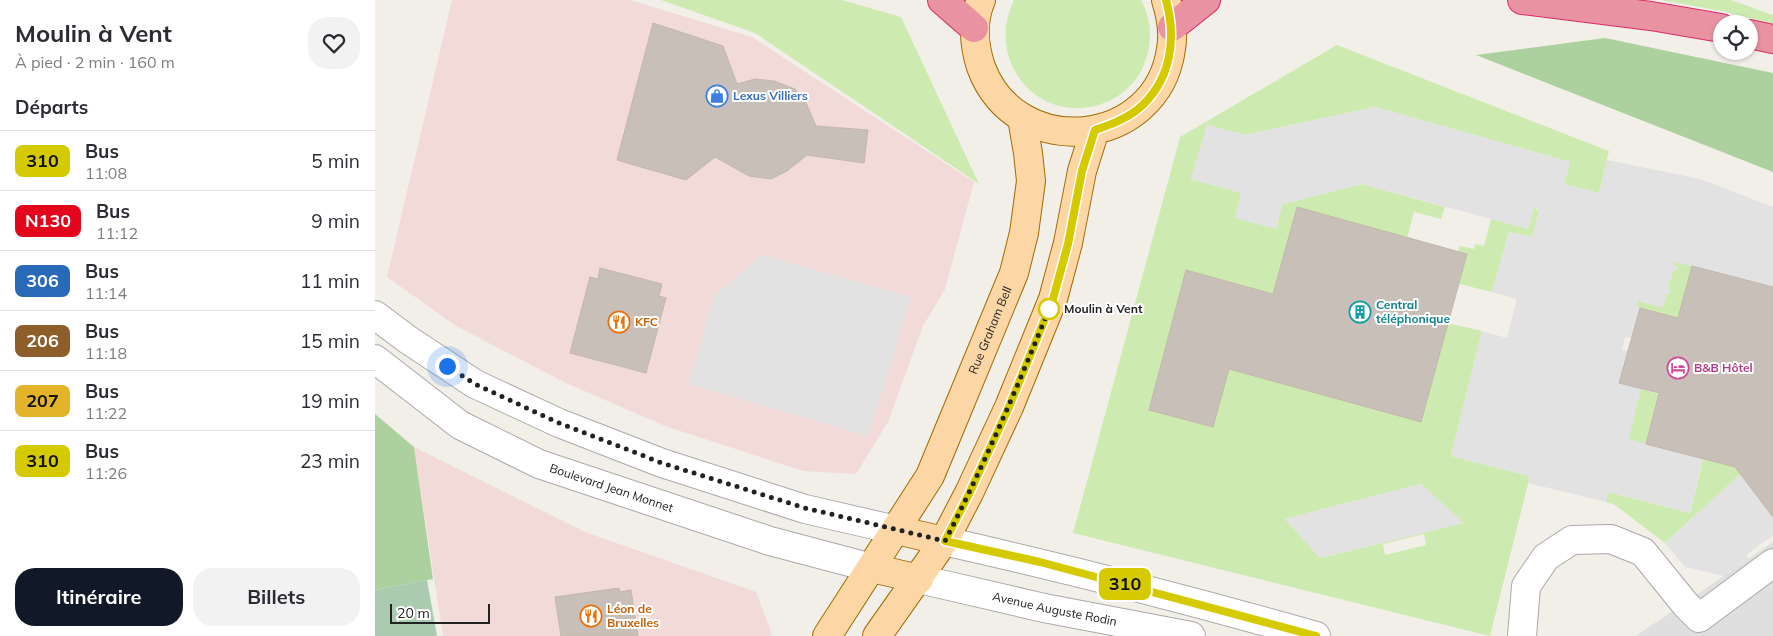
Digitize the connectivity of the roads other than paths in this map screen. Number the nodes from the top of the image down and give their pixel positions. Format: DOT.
graph roads {
  1 [pos="942,0"];
  2 [pos="981,0"];
  3 [pos="1166,0"];
  4 [pos="1206,0"];
  5 [pos="1522,0"];
  6 [pos="1172,27"];
  7 [pos="1713,27"];
  8 [pos="974,28"];
  9 [pos="1758,36"];
  10 [pos="1773,39"];
  11 [pos="1022,118"];
  12 [pos="1095,130"];
  13 [pos="375,316"];
  14 [pos="375,359"];
  15 [pos="896,530"];
  16 [pos="945,541"];
  17 [pos="1773,563"];
  18 [pos="871,568"];
  19 [pos="919,579"];
  20 [pos="827,636"];
  21 [pos="877,636"];
  22 [pos="1191,636"];
  23 [pos="1316,636"];
  24 [pos="1522,636"];
  1 -- 8 [label="highway"];
  2 -- 8 [label="main road"];
  3 -- 6 [label="main road"];
  4 -- 6 [label="highway"];
  5 -- 7 [label="highway"];
  6 -- 12 [label="main road"];
  8 -- 11 [label="main road"];
  9 -- 10 [label="highway"];
  11 -- 12 [label="main road"];
  11 -- 15 [label="main road, Rue Graham Bell"];
  12 -- 16 [label="main road"];
  13 -- 15 [label="street"];
  14 -- 18 [label="street, Boulevard Jean Monnet"];
  15 -- 16 [label="main road"];
  15 -- 18 [label="main road, Rue Graham Bell"];
  16 -- 19 [label="main road"];
  16 -- 23 [label="street"];
  17 -- 24 [label="street"];
  18 -- 19 [label="main road"];
  18 -- 20 [label="main road, Rue Graham Bell"];
  19 -- 21 [label="main road"];
  19 -- 22 [label="street, Avenue Auguste Rodin"];
}
